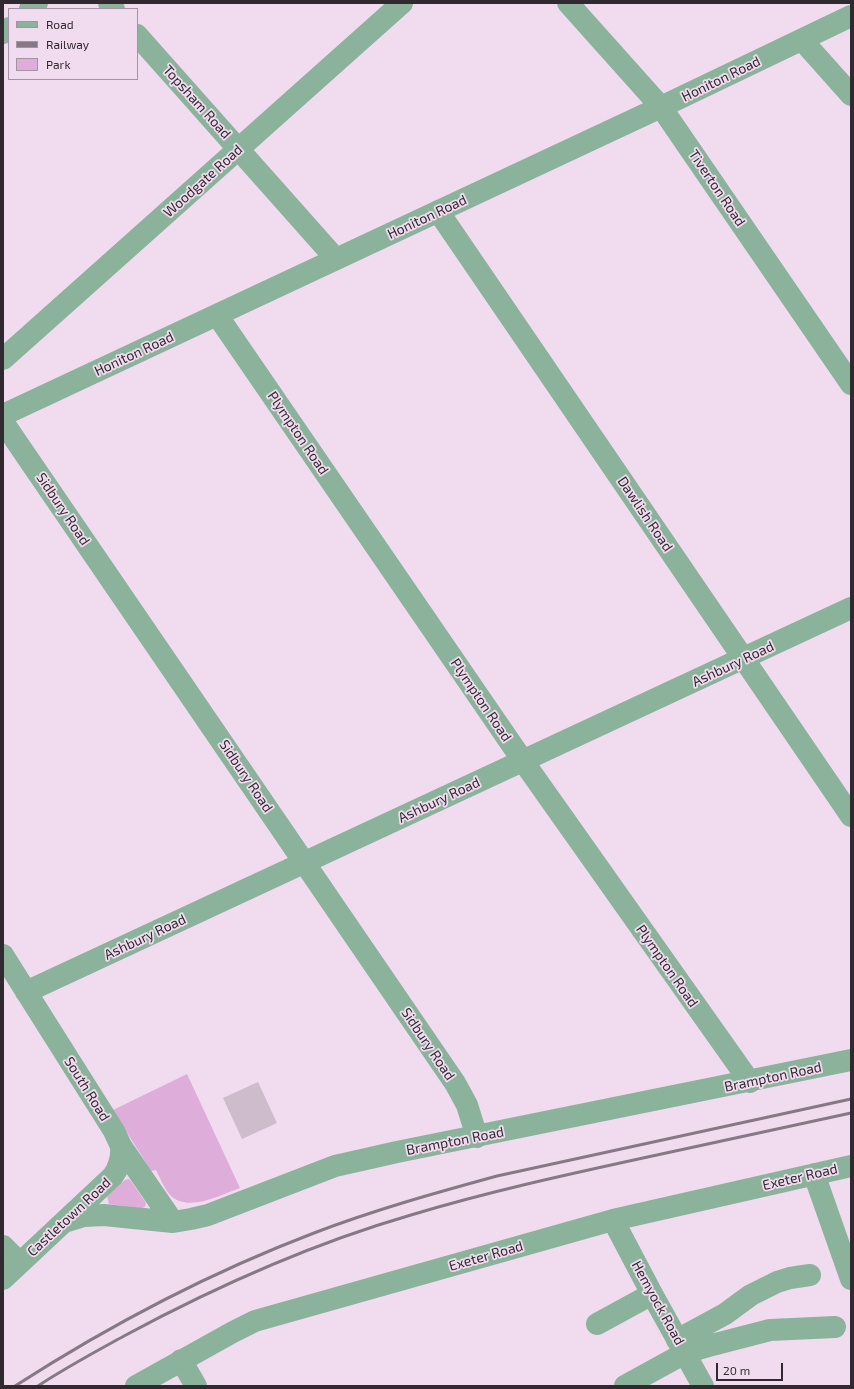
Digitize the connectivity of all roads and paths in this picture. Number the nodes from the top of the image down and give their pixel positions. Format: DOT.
graph roads {
  1 [pos="402,3"];
  2 [pos="568,3"];
  3 [pos="851,16"];
  4 [pos="138,36"];
  5 [pos="802,40"];
  6 [pos="851,95"];
  7 [pos="661,107"];
  8 [pos="239,149"];
  9 [pos="438,212"];
  10 [pos="336,259"];
  11 [pos="217,315"];
  12 [pos="3,359"];
  13 [pos="851,384"];
  14 [pos="3,415"];
  15 [pos="3,422"];
  16 [pos="851,608"];
  17 [pos="744,659"];
  18 [pos="523,761"];
  19 [pos="851,816"];
  20 [pos="305,863"];
  21 [pos="3,955"];
  22 [pos="26,992"];
  23 [pos="851,1060"];
  24 [pos="750,1082"];
  25 [pos="477,1137"];
  26 [pos="121,1146"];
  27 [pos="851,1166"];
  28 [pos="814,1174"];
  29 [pos="613,1220"];
  30 [pos="64,1222"];
  31 [pos="174,1222"];
  32 [pos="3,1246"];
  33 [pos="20,1263"];
  34 [pos="810,1275"];
  35 [pos="3,1279"];
  36 [pos="851,1279"];
  37 [pos="652,1294"];
  38 [pos="598,1324"];
  39 [pos="835,1327"];
  40 [pos="681,1347"];
  41 [pos="181,1360"];
  42 [pos="136,1386"];
  43 [pos="196,1386"];
  44 [pos="625,1386"];
  45 [pos="703,1386"];
  1 -- 8 [label="street, Woodgate Road"];
  2 -- 7 [label="street, Tiverton Road"];
  3 -- 5 [label="street, Honiton Road"];
  4 -- 8 [label="street, Topsham Road"];
  5 -- 6 [label="street"];
  5 -- 7 [label="street, Honiton Road"];
  7 -- 9 [label="street, Honiton Road"];
  7 -- 13 [label="street, Tiverton Road"];
  8 -- 10 [label="street, Topsham Road"];
  8 -- 12 [label="street, Woodgate Road"];
  9 -- 10 [label="street, Honiton Road"];
  9 -- 17 [label="street, Dawlish Road"];
  10 -- 11 [label="street, Honiton Road"];
  11 -- 14 [label="street, Honiton Road"];
  11 -- 18 [label="street, Plympton Road"];
  15 -- 20 [label="street, Sidbury Road"];
  16 -- 17 [label="street, Ashbury Road"];
  17 -- 18 [label="street, Ashbury Road"];
  17 -- 19 [label="street, Dawlish Road"];
  18 -- 20 [label="street, Ashbury Road"];
  18 -- 24 [label="street, Plympton Road"];
  20 -- 22 [label="street, Ashbury Road"];
  20 -- 25 [label="street, Sidbury Road"];
  21 -- 22 [label="street, South Road"];
  22 -- 26 [label="street, South Road"];
  23 -- 24 [label="street, Brampton Road"];
  24 -- 25 [label="street, Brampton Road"];
  25 -- 31 [label="street, Brampton Road"];
  26 -- 30 [label="street, Castletown Road"];
  26 -- 31 [label="street, South Road"];
  27 -- 28 [label="street, Exeter Road"];
  28 -- 29 [label="street, Exeter Road"];
  28 -- 36 [label="street"];
  29 -- 37 [label="street, Hemyock Road"];
  29 -- 41 [label="street, Exeter Road"];
  30 -- 31 [label="street, Brampton Road"];
  30 -- 33 [label="street, Castletown Road"];
  32 -- 33 [label="street"];
  33 -- 35 [label="street, Castletown Road"];
  34 -- 40 [label="street"];
  37 -- 38 [label="street"];
  37 -- 40 [label="street, Hemyock Road"];
  39 -- 40 [label="street"];
  40 -- 44 [label="street"];
  40 -- 45 [label="street, Hemyock Road"];
  41 -- 42 [label="street, Exeter Road"];
  41 -- 43 [label="street"];
}
